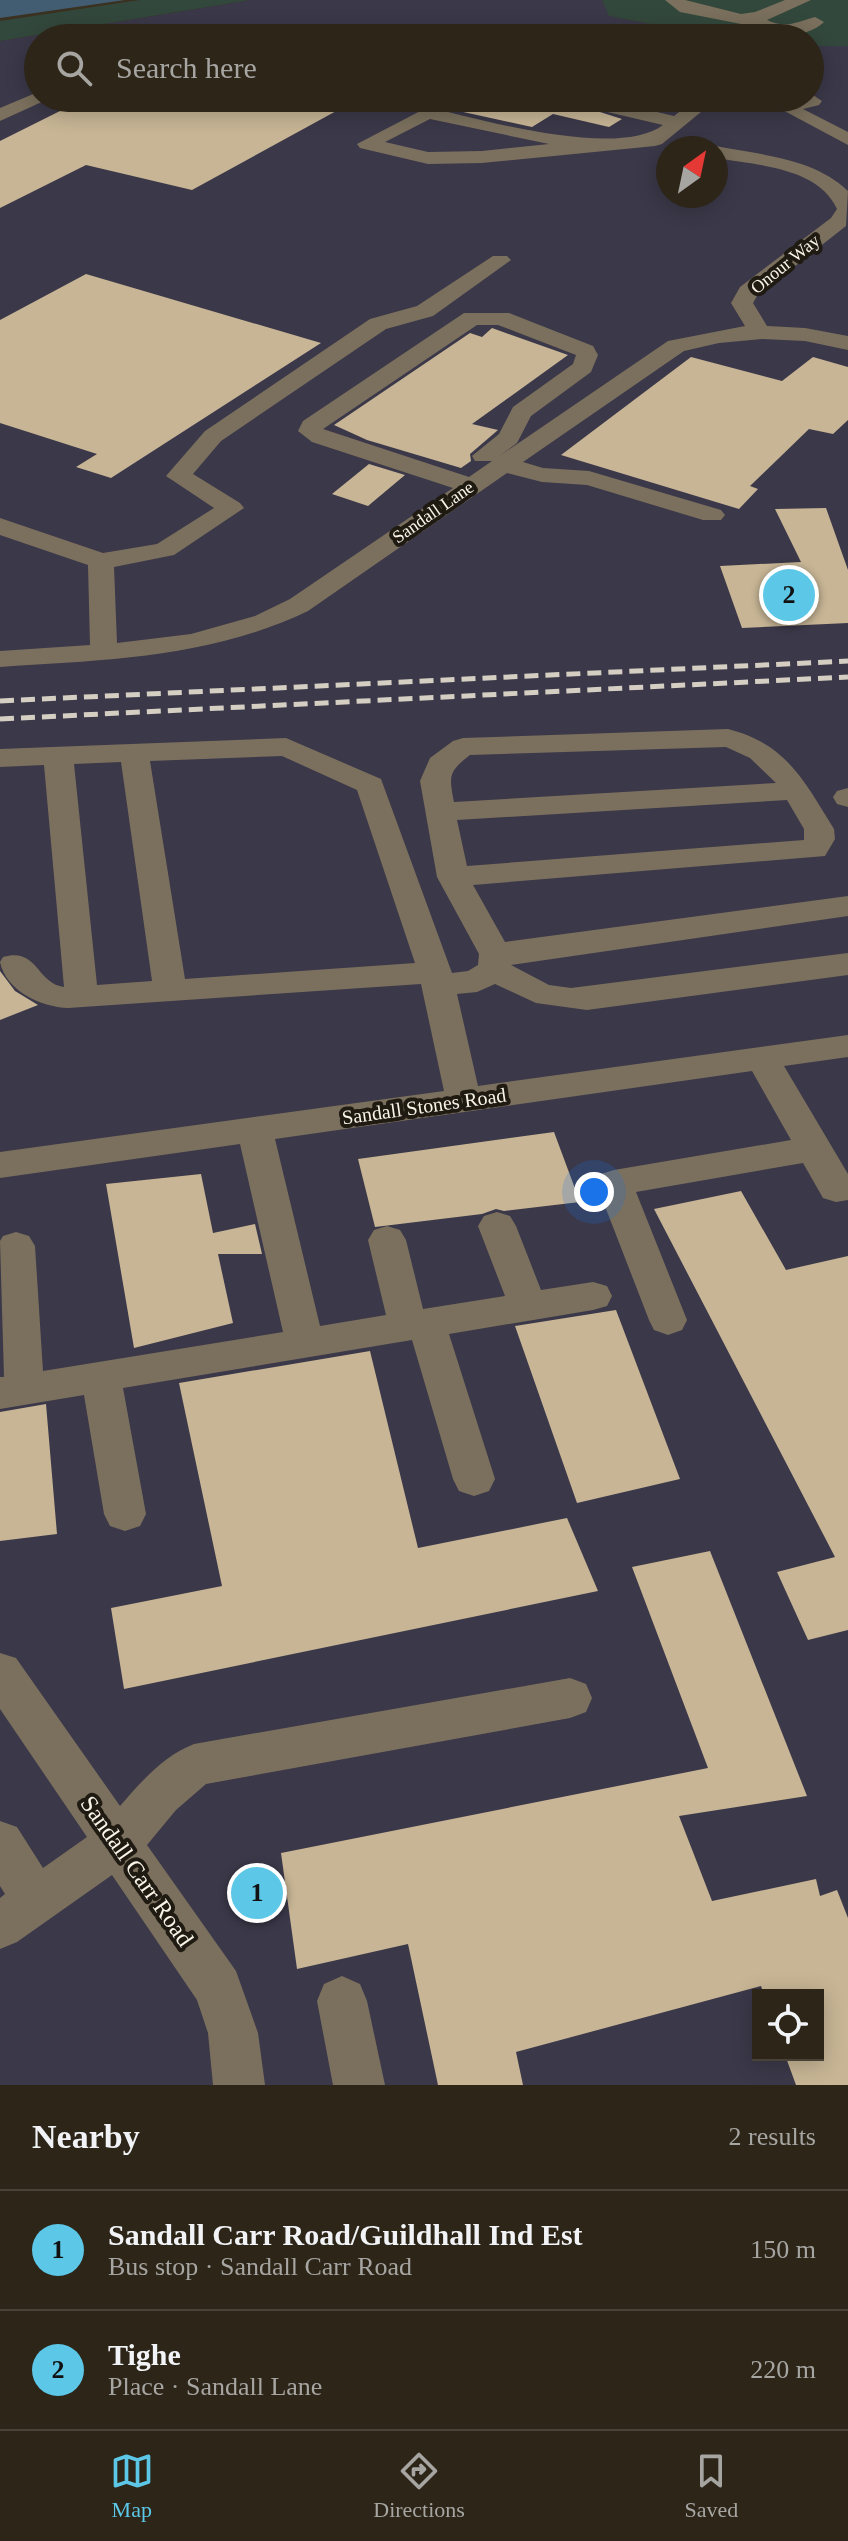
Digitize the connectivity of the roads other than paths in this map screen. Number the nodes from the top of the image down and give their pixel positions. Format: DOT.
graph roads {
  1 [pos="673,0"];
  2 [pos="803,0"];
  3 [pos="754,18"];
  4 [pos="815,22"];
  5 [pos="763,24"];
  6 [pos="810,24"];
  7 [pos="24,104"];
  8 [pos="632,112"];
  9 [pos="690,112"];
  10 [pos="796,112"];
  11 [pos="0,115"];
  12 [pos="676,122"];
  13 [pos="848,139"];
  14 [pos="655,140"];
  15 [pos="592,145"];
  16 [pos="728,155"];
  17 [pos="839,181"];
  18 [pos="500,260"];
  19 [pos="759,331"];
  20 [pos="848,343"];
  21 [pos="583,367"];
  22 [pos="624,380"];
  23 [pos="502,464"];
  24 [pos="460,482"];
  25 [pos="712,515"];
  26 [pos="0,526"];
  27 [pos="101,561"];
  28 [pos="104,651"];
  29 [pos="0,659"];
  30 [pos="134,753"];
  31 [pos="58,756"];
  32 [pos="0,758"];
  33 [pos="795,791"];
  34 [pos="441,812"];
  35 [pos="453,877"];
  36 [pos="848,906"];
  37 [pos="495,961"];
  38 [pos="15,964"];
  39 [pos="848,964"];
  40 [pos="436,979"];
  41 [pos="170,991"];
  42 [pos="82,997"];
  43 [pos="848,1046"];
  44 [pos="762,1058"];
  45 [pos="464,1100"];
  46 [pos="255,1131"];
  47 [pos="812,1149"];
  48 [pos="0,1165"];
  49 [pos="848,1187"];
  50 [pos="497,1226"];
  51 [pos="387,1240"];
  52 [pos="16,1246"];
  53 [pos="593,1296"];
  54 [pos="528,1306"];
  55 [pos="668,1320"];
  56 [pos="417,1324"];
  57 [pos="305,1343"];
  58 [pos="101,1377"];
  59 [pos="12,1391"];
  60 [pos="474,1479"];
  61 [pos="125,1514"];
  62 [pos="0,1672"];
  63 [pos="570,1698"];
  64 [pos="0,1843"];
  65 [pos="118,1843"];
  66 [pos="18,1914"];
  67 [pos="342,2001"];
  68 [pos="239,2085"];
  69 [pos="359,2085"];
  1 -- 3 [label="street"];
  2 -- 3 [label="street"];
  3 -- 5 [label="street"];
  4 -- 6 [label="street"];
  7 -- 11 [label="street"];
  8 -- 12 [label="street"];
  9 -- 12 [label="street"];
  10 -- 13 [label="street"];
  12 -- 14 [label="street"];
  14 -- 15 [label="street"];
  15 -- 15 [label="street"];
  16 -- 17 [label="street, Onour Way"];
  17 -- 19 [label="street, Onour Way"];
  18 -- 27 [label="street"];
  19 -- 20 [label="street, Sandall Lane"];
  19 -- 22 [label="street, Sandall Lane"];
  21 -- 22 [label="street"];
  21 -- 24 [label="street"];
  21 -- 24 [label="street"];
  22 -- 23 [label="street, Sandall Lane"];
  23 -- 24 [label="street, Sandall Lane"];
  23 -- 25 [label="street"];
  24 -- 28 [label="street, Sandall Lane"];
  26 -- 27 [label="street"];
  27 -- 28 [label="street"];
  28 -- 29 [label="street, Sandall Lane"];
  30 -- 31 [label="street"];
  30 -- 40 [label="street"];
  30 -- 41 [label="street"];
  31 -- 32 [label="street"];
  31 -- 42 [label="street"];
  33 -- 34 [label="street"];
  33 -- 34 [label="street"];
  33 -- 35 [label="street"];
  34 -- 35 [label="street"];
  35 -- 37 [label="street"];
  36 -- 37 [label="street"];
  37 -- 39 [label="street"];
  37 -- 40 [label="street"];
  38 -- 42 [label="street"];
  40 -- 41 [label="street"];
  40 -- 45 [label="street"];
  41 -- 42 [label="street"];
  43 -- 44 [label="street, Sandall Stones Road"];
  44 -- 45 [label="street, Sandall Stones Road"];
  44 -- 47 [label="street"];
  45 -- 46 [label="street, Sandall Stones Road"];
  46 -- 48 [label="street, Sandall Stones Road"];
  46 -- 57 [label="street"];
  47 -- 49 [label="street"];
  47 -- 55 [label="street"];
  50 -- 54 [label="street"];
  51 -- 56 [label="street"];
  52 -- 59 [label="street"];
  53 -- 54 [label="street"];
  54 -- 56 [label="street"];
  56 -- 57 [label="street"];
  56 -- 60 [label="street"];
  57 -- 58 [label="street"];
  58 -- 59 [label="street"];
  58 -- 61 [label="street"];
  62 -- 65 [label="street, Sandall Carr Road"];
  63 -- 65 [label="street"];
  64 -- 66 [label="street"];
  65 -- 66 [label="street"];
  65 -- 68 [label="street, Sandall Carr Road"];
  67 -- 69 [label="street"];
}
